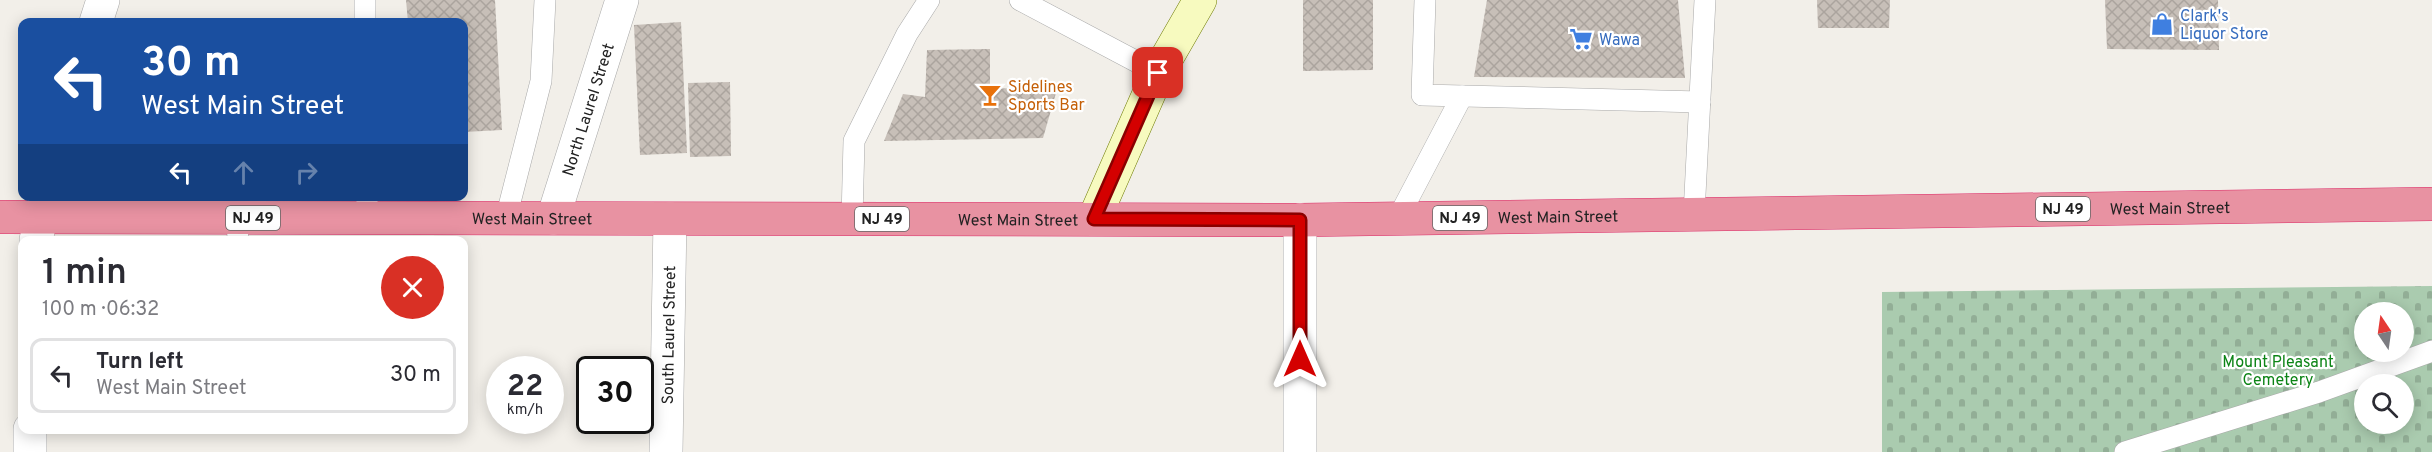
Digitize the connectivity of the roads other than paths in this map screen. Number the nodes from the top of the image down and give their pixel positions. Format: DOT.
graph roads {
  1 [pos="103,0"];
  2 [pos="365,0"];
  3 [pos="545,0"];
  4 [pos="622,0"];
  5 [pos="929,0"];
  6 [pos="1020,0"];
  7 [pos="1200,0"];
  8 [pos="1425,0"];
  9 [pos="1705,0"];
  10 [pos="97,18"];
  11 [pos="365,18"];
  12 [pos="1158,73"];
  13 [pos="1462,96"];
  14 [pos="1700,102"];
  15 [pos="2432,204"];
  16 [pos="1694,214"];
  17 [pos="0,217"];
  18 [pos="41,218"];
  19 [pos="351,218"];
  20 [pos="506,218"];
  21 [pos="553,218"];
  22 [pos="1398,218"];
  23 [pos="670,219"];
  24 [pos="852,219"];
  25 [pos="1094,219"];
  26 [pos="1300,220"];
  27 [pos="237,229"];
  28 [pos="2432,351"];
  29 [pos="30,434"];
  30 [pos="30,452"];
  31 [pos="666,452"];
  32 [pos="1300,452"];
  33 [pos="2125,452"];
  1 -- 10 [label="street"];
  2 -- 11 [label="lane"];
  3 -- 20 [label="lane"];
  4 -- 21 [label="street, North Laurel Street"];
  5 -- 24 [label="lane"];
  6 -- 12 [label="lane"];
  7 -- 12 [label="street"];
  8 -- 13 [label="lane"];
  9 -- 14 [label="lane"];
  12 -- 25 [label="street"];
  13 -- 14 [label="lane"];
  13 -- 22 [label="lane"];
  14 -- 16 [label="lane"];
  15 -- 16 [label="highway, West Main Street / NJ 49"];
  16 -- 22 [label="highway, West Main Street / NJ 49"];
  17 -- 18 [label="highway, West Main Street / NJ 49"];
  18 -- 27 [label="highway, West Main Street / NJ 49"];
  19 -- 20 [label="highway, West Main Street / NJ 49"];
  19 -- 27 [label="highway, West Main Street / NJ 49"];
  20 -- 21 [label="highway, West Main Street / NJ 49"];
  21 -- 23 [label="highway, West Main Street / NJ 49"];
  22 -- 26 [label="highway, West Main Street / NJ 49"];
  23 -- 24 [label="highway, West Main Street / NJ 49"];
  23 -- 31 [label="street, South Laurel Street"];
  24 -- 25 [label="highway, West Main Street / NJ 49"];
  25 -- 26 [label="highway, West Main Street / NJ 49"];
  26 -- 32 [label="street"];
  28 -- 33 [label="lane"];
  29 -- 30 [label="street"];
}
